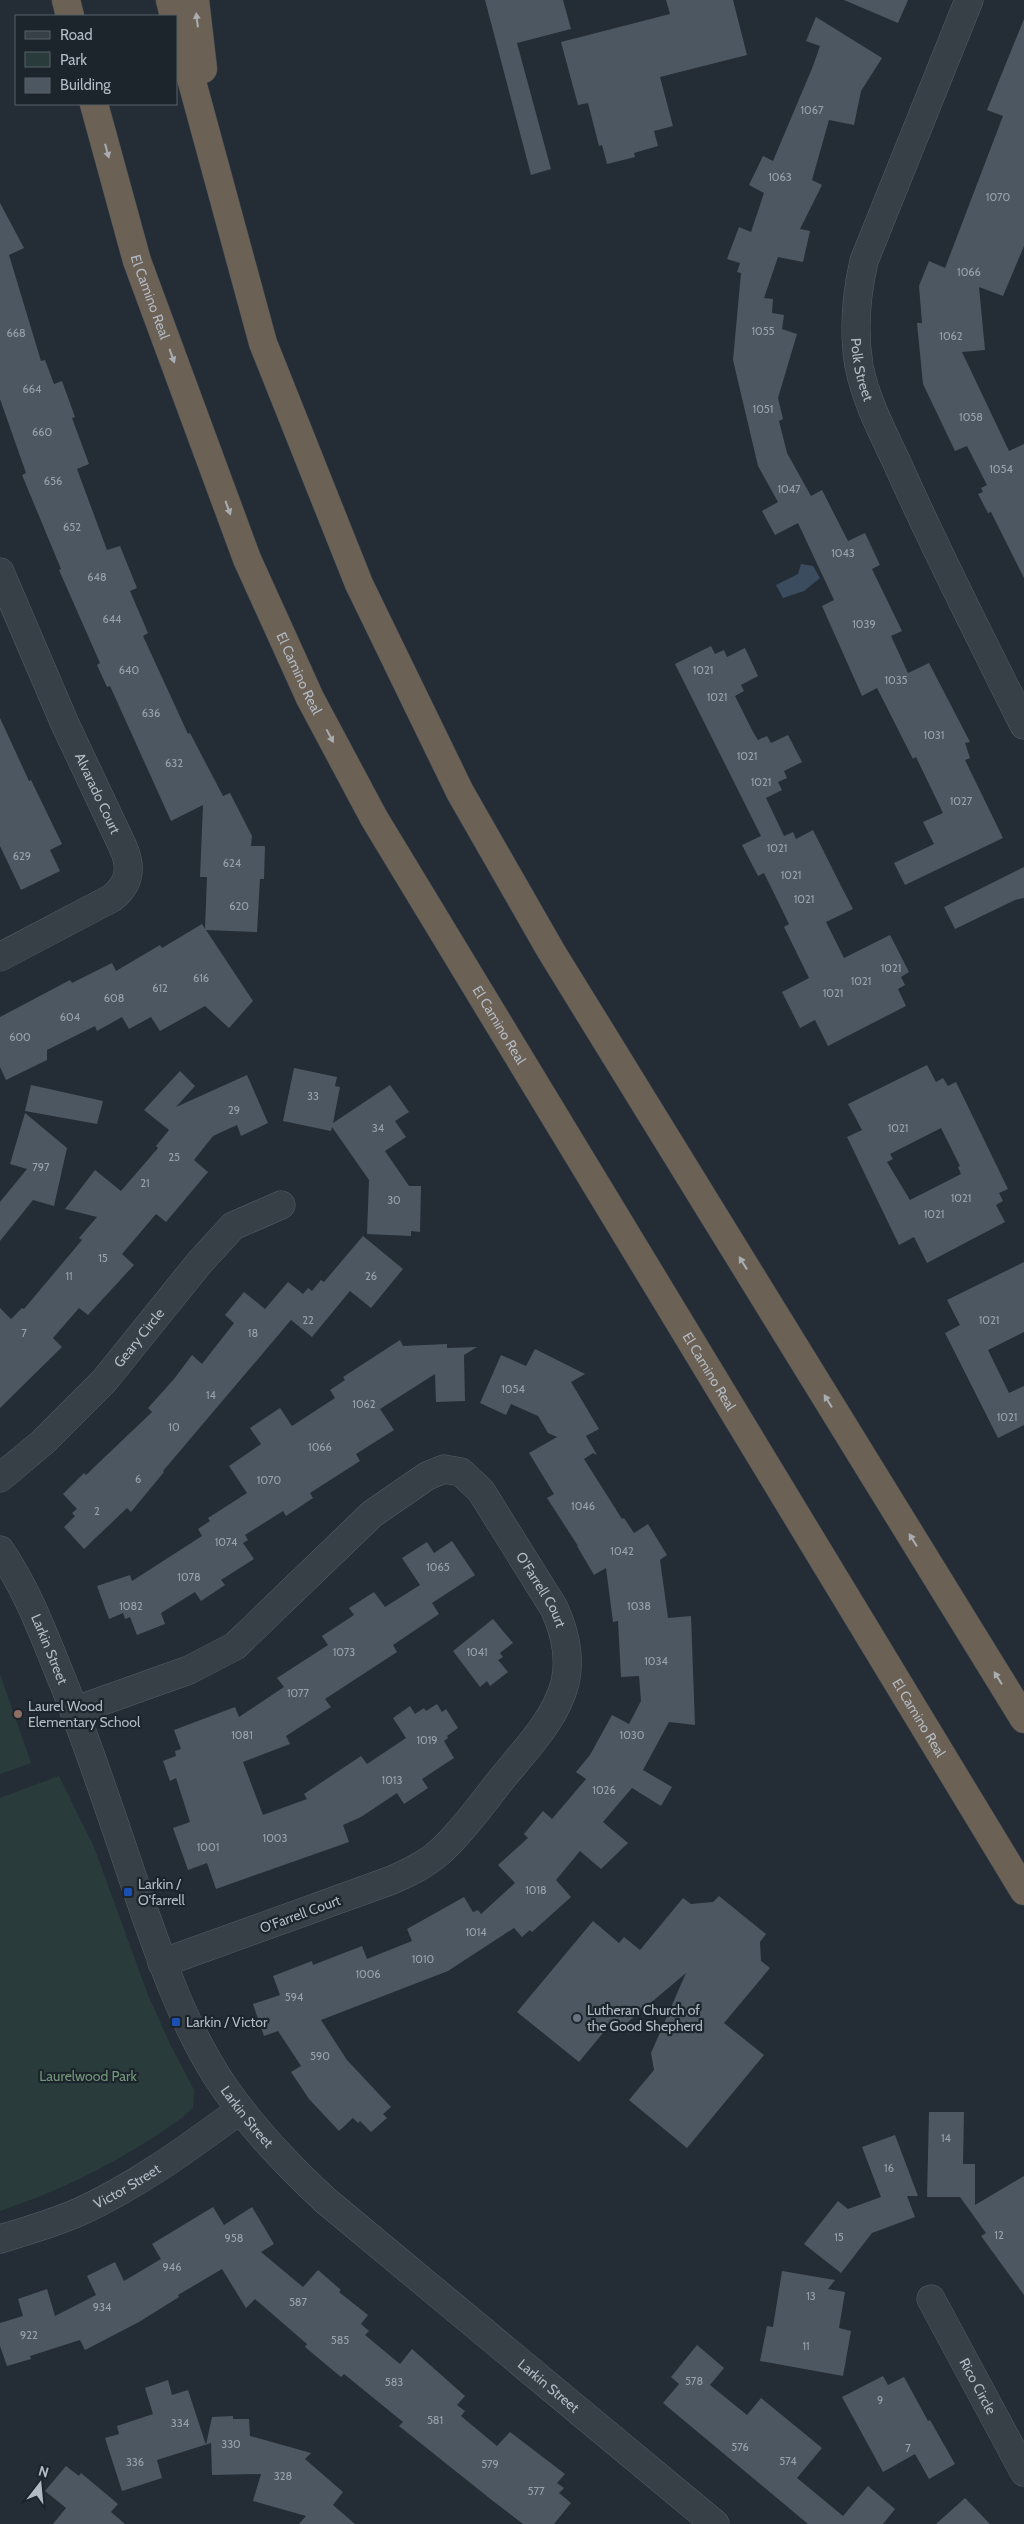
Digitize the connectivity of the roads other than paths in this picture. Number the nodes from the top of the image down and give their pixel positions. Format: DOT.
graph roads {
  1 [pos="66,0"];
  2 [pos="170,0"];
  3 [pos="195,0"];
  4 [pos="969,0"];
  5 [pos="70,15"];
  6 [pos="174,15"];
  7 [pos="178,31"];
  8 [pos="94,105"];
  9 [pos="215,173"];
  10 [pos="0,572"];
  11 [pos="1024,725"];
  12 [pos="0,957"];
  13 [pos="281,1205"];
  14 [pos="0,1478"];
  15 [pos="0,1550"];
  16 [pos="74,1711"];
  17 [pos="1024,1719"];
  18 [pos="1024,1891"];
  19 [pos="162,1963"];
  20 [pos="240,2110"];
  21 [pos="0,2239"];
  22 [pos="931,2299"];
  23 [pos="1024,2472"];
  24 [pos="715,2524"];
  1 -- 5 [label="highway"];
  2 -- 6 [label="highway"];
  9 -- 3 [label="highway, one-way"];
  4 -- 11 [label="street, Polk Street"];
  7 -- 9 [label="highway"];
  8 -- 18 [label="highway, El Camino Real, one-way"];
  17 -- 9 [label="highway, one-way"];
  10 -- 12 [label="street, Alvarado Court"];
  13 -- 14 [label="street, Geary Circle"];
  15 -- 16 [label="street, Larkin Street"];
  16 -- 19 [label="street, Larkin Street"];
  16 -- 19 [label="street, O'Farrell Court"];
  19 -- 20 [label="street, Larkin Street"];
  20 -- 21 [label="street, Victor Street"];
  20 -- 24 [label="street, Larkin Street"];
  22 -- 23 [label="street, Rico Circle"];
}
